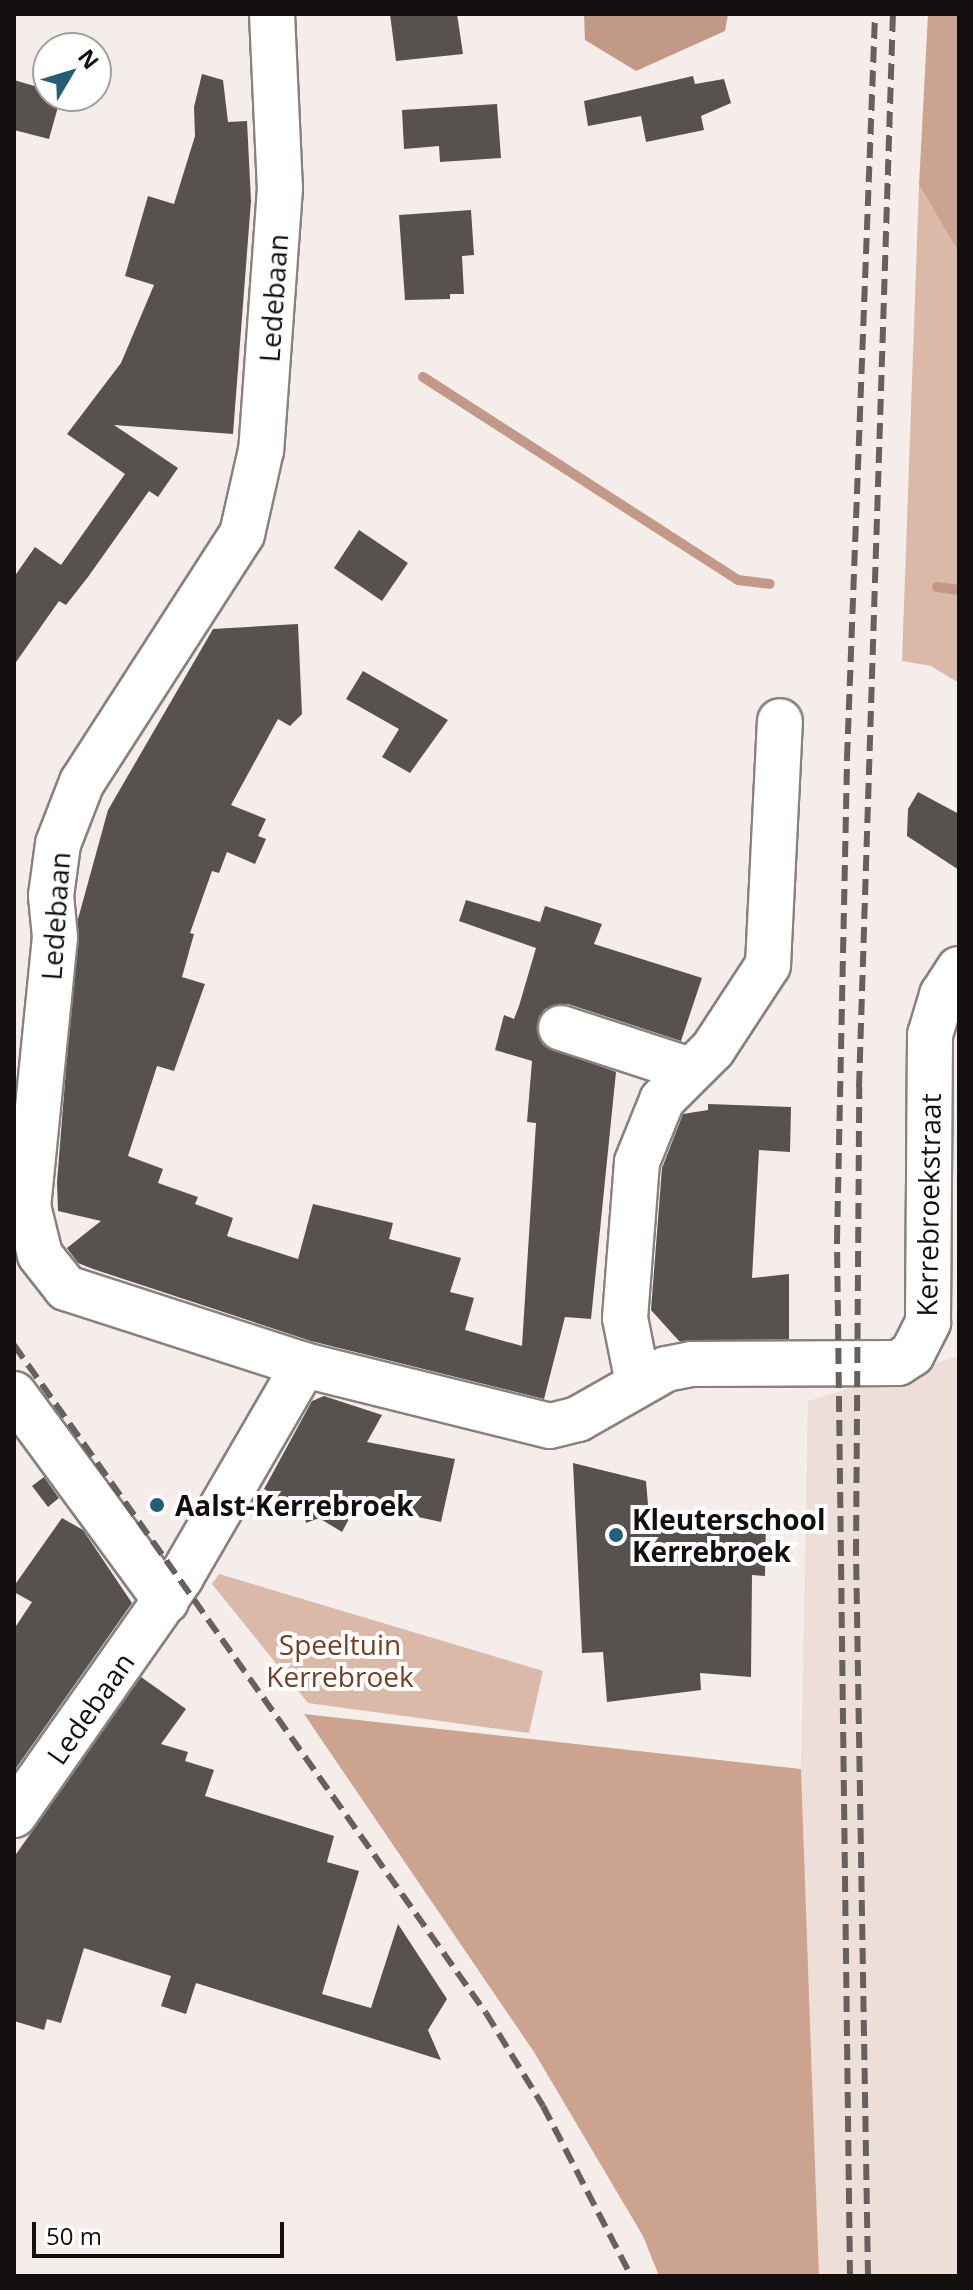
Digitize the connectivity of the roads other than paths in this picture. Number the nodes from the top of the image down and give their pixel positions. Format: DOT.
graph roads {
  1 [pos="272,14"];
  2 [pos="780,721"];
  3 [pos="959,969"];
  4 [pos="561,1028"];
  5 [pos="690,1070"];
  6 [pos="304,1365"];
  7 [pos="638,1383"];
  8 [pos="14,1394"];
  9 [pos="166,1601"];
  10 [pos="14,1815"];
  1 -- 6 [label="street, Ledebaan"];
  2 -- 5 [label="street"];
  3 -- 7 [label="street, Kerrebroekstraat"];
  4 -- 5 [label="street"];
  5 -- 7 [label="street"];
  6 -- 7 [label="street, Kerrebroekstraat"];
  6 -- 9 [label="street, Ledebaan"];
  8 -- 9 [label="street"];
  9 -- 10 [label="street, Ledebaan"];
}
